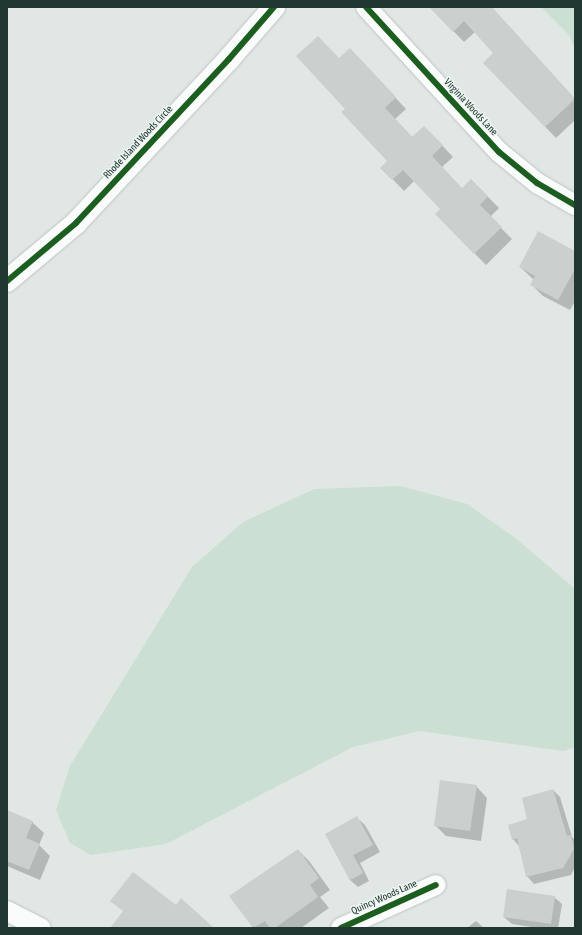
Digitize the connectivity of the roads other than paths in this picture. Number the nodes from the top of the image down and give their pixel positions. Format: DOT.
graph roads {
  1 [pos="274,7"];
  2 [pos="366,7"];
  3 [pos="575,205"];
  4 [pos="7,280"];
  5 [pos="436,885"];
  6 [pos="7,911"];
  7 [pos="41,928"];
  8 [pos="341,928"];
  1 -- 4 [label="street, Rhode Island Woods Circle"];
  2 -- 3 [label="street, Virginia Woods Lane"];
  5 -- 8 [label="street, Quincy Woods Lane"];
  6 -- 7 [label="street"];
}
